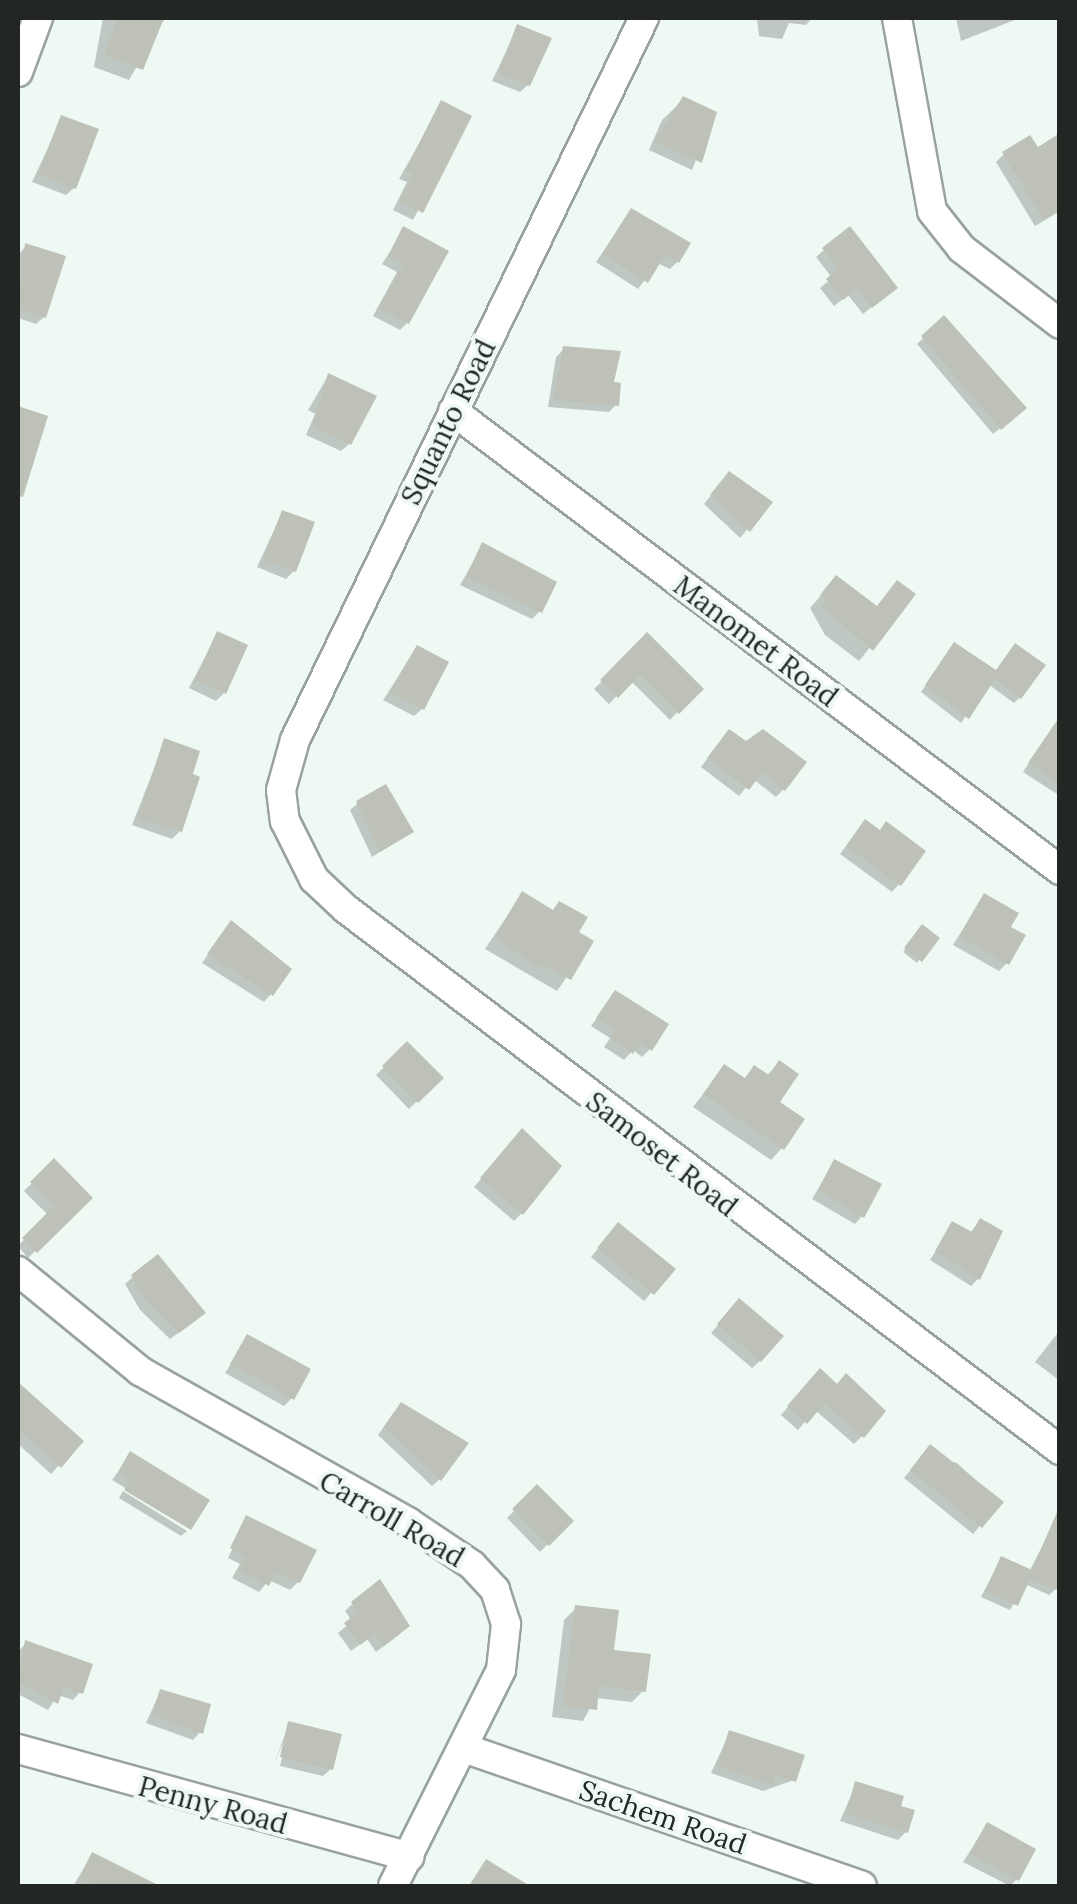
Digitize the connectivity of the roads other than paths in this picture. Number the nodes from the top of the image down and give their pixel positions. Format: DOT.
graph roads {
  1 [pos="38,18"];
  2 [pos="644,18"];
  3 [pos="897,18"];
  4 [pos="18,72"];
  5 [pos="1060,324"];
  6 [pos="453,412"];
  7 [pos="288,833"];
  8 [pos="1060,870"];
  9 [pos="18,1272"];
  10 [pos="1060,1450"];
  11 [pos="464,1748"];
  12 [pos="18,1749"];
  13 [pos="409,1857"];
  14 [pos="393,1886"];
  15 [pos="862,1886"];
  1 -- 4 [label="street"];
  2 -- 6 [label="street, Squanto Road"];
  3 -- 5 [label="street"];
  6 -- 7 [label="street, Squanto Road"];
  6 -- 8 [label="street, Manomet Road"];
  7 -- 10 [label="street, Samoset Road"];
  9 -- 11 [label="street, Carroll Road"];
  11 -- 13 [label="street, Carroll Road"];
  11 -- 15 [label="street, Sachem Road"];
  12 -- 13 [label="street, Penny Road"];
  13 -- 14 [label="street, Carroll Road"];
}
